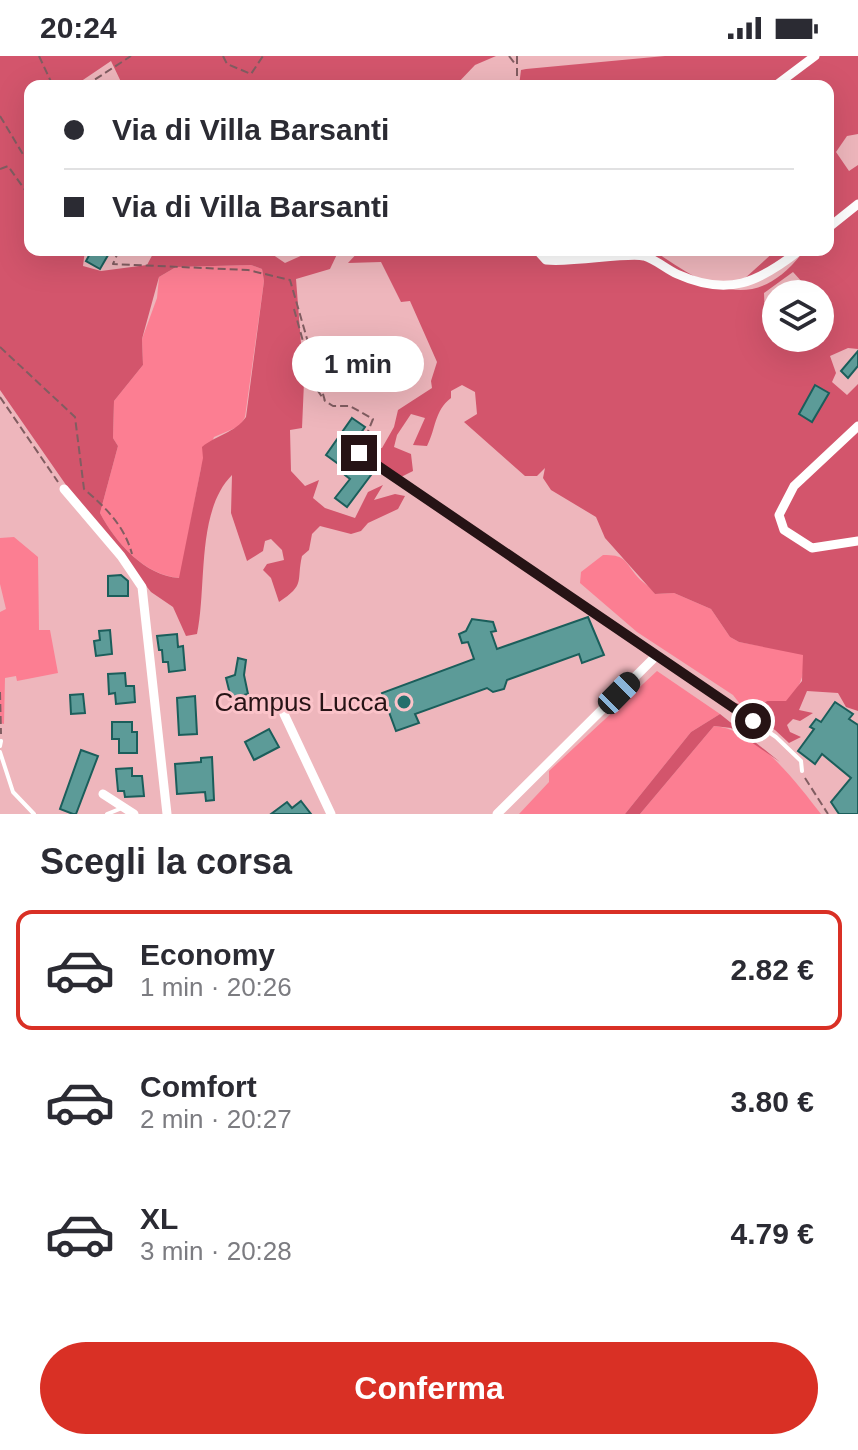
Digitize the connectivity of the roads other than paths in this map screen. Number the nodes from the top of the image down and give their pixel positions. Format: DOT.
graph roads {
  1 [pos="815,56"];
  2 [pos="783,80"];
  3 [pos="858,204"];
  4 [pos="834,223"];
  5 [pos="542,256"];
  6 [pos="643,256"];
  7 [pos="643,256"];
  8 [pos="791,256"];
  9 [pos="858,426"];
  10 [pos="359,453"];
  11 [pos="64,489"];
  12 [pos="858,541"];
  13 [pos="657,655"];
  14 [pos="284,714"];
  15 [pos="0,752"];
  16 [pos="802,771"];
  17 [pos="103,794"];
  18 [pos="124,807"];
  19 [pos="34,814"];
  20 [pos="107,814"];
  21 [pos="134,814"];
  22 [pos="167,814"];
  23 [pos="331,814"];
  24 [pos="497,814"];
  1 -- 2 [label="street"];
  3 -- 4 [label="street"];
  5 -- 6 [label="street"];
  7 -- 8 [label="street"];
  9 -- 12 [label="street"];
  10 -- 13 [label="lane"];
  11 -- 22 [label="street"];
  13 -- 16 [label="lane"];
  13 -- 24 [label="street"];
  14 -- 23 [label="street"];
  15 -- 19 [label="lane"];
  17 -- 18 [label="street"];
  18 -- 20 [label="lane"];
  18 -- 21 [label="street"];
}
